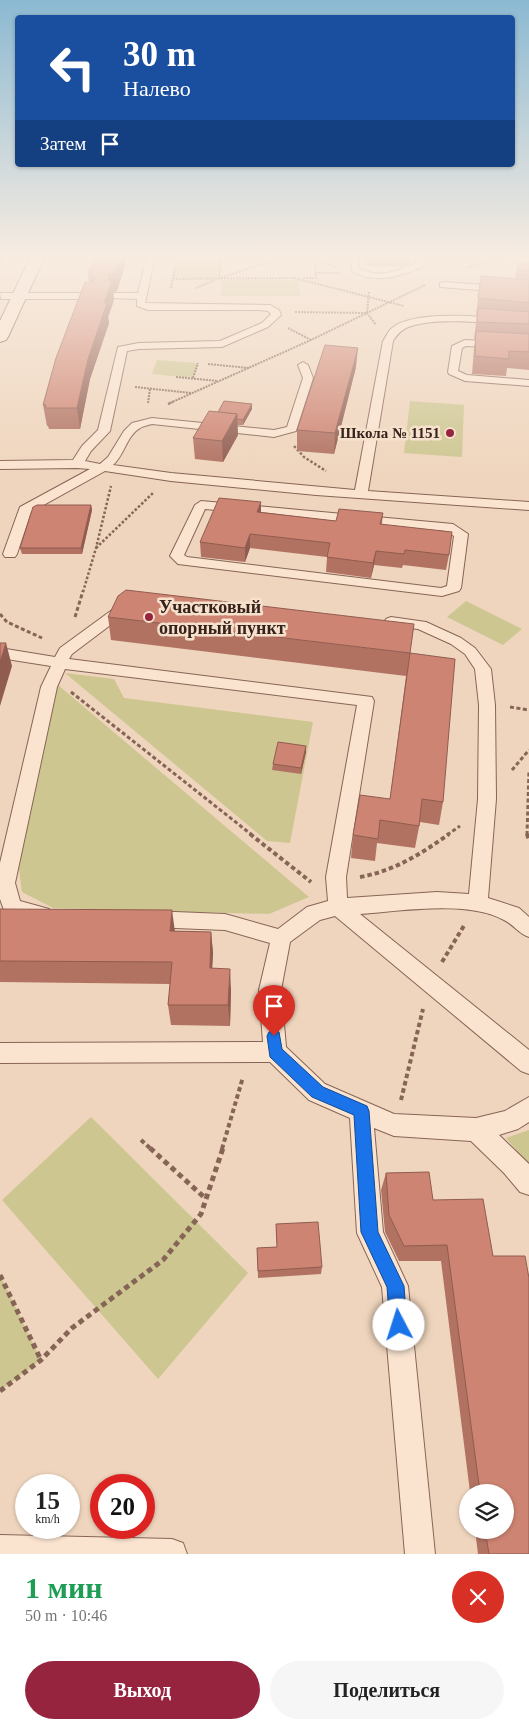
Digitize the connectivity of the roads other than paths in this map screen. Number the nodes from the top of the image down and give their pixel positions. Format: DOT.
graph roads {
  1 [pos="257,329"];
  2 [pos="399,329"];
  3 [pos="529,346"];
  4 [pos="303,365"];
  5 [pos="529,382"];
  6 [pos="77,464"];
  7 [pos="0,465"];
  8 [pos="109,469"];
  9 [pos="316,491"];
  10 [pos="361,494"];
  11 [pos="529,506"];
  12 [pos="311,514"];
  13 [pos="10,554"];
  14 [pos="143,593"];
  15 [pos="373,620"];
  16 [pos="0,653"];
  17 [pos="60,664"];
  18 [pos="478,903"];
  19 [pos="338,907"];
  20 [pos="56,916"];
  21 [pos="136,919"];
  22 [pos="529,929"];
  23 [pos="281,938"];
  24 [pos="275,1052"];
  25 [pos="0,1053"];
  26 [pos="529,1064"];
  27 [pos="529,1108"];
  28 [pos="361,1111"];
  29 [pos="476,1130"];
  30 [pos="529,1183"];
  31 [pos="0,1550"];
  32 [pos="172,1554"];
  33 [pos="420,1554"];
  1 -- 6 [label="lane"];
  2 -- 10 [label="lane"];
  3 -- 5 [label="lane"];
  4 -- 8 [label="lane"];
  6 -- 7 [label="lane"];
  6 -- 8 [label="lane"];
  8 -- 9 [label="lane"];
  8 -- 13 [label="lane"];
  9 -- 10 [label="lane"];
  9 -- 12 [label="lane"];
  10 -- 11 [label="lane"];
  12 -- 12 [label="lane"];
  14 -- 17 [label="lane"];
  15 -- 18 [label="lane"];
  16 -- 17 [label="lane"];
  17 -- 19 [label="lane"];
  17 -- 20 [label="lane"];
  18 -- 19 [label="lane"];
  18 -- 22 [label="lane"];
  19 -- 23 [label="lane"];
  19 -- 26 [label="lane"];
  21 -- 23 [label="lane"];
  23 -- 24 [label="lane"];
  24 -- 25 [label="lane"];
  24 -- 28 [label="lane"];
  27 -- 29 [label="lane"];
  28 -- 29 [label="lane"];
  28 -- 33 [label="lane"];
  29 -- 30 [label="lane"];
  31 -- 32 [label="lane"];
}
